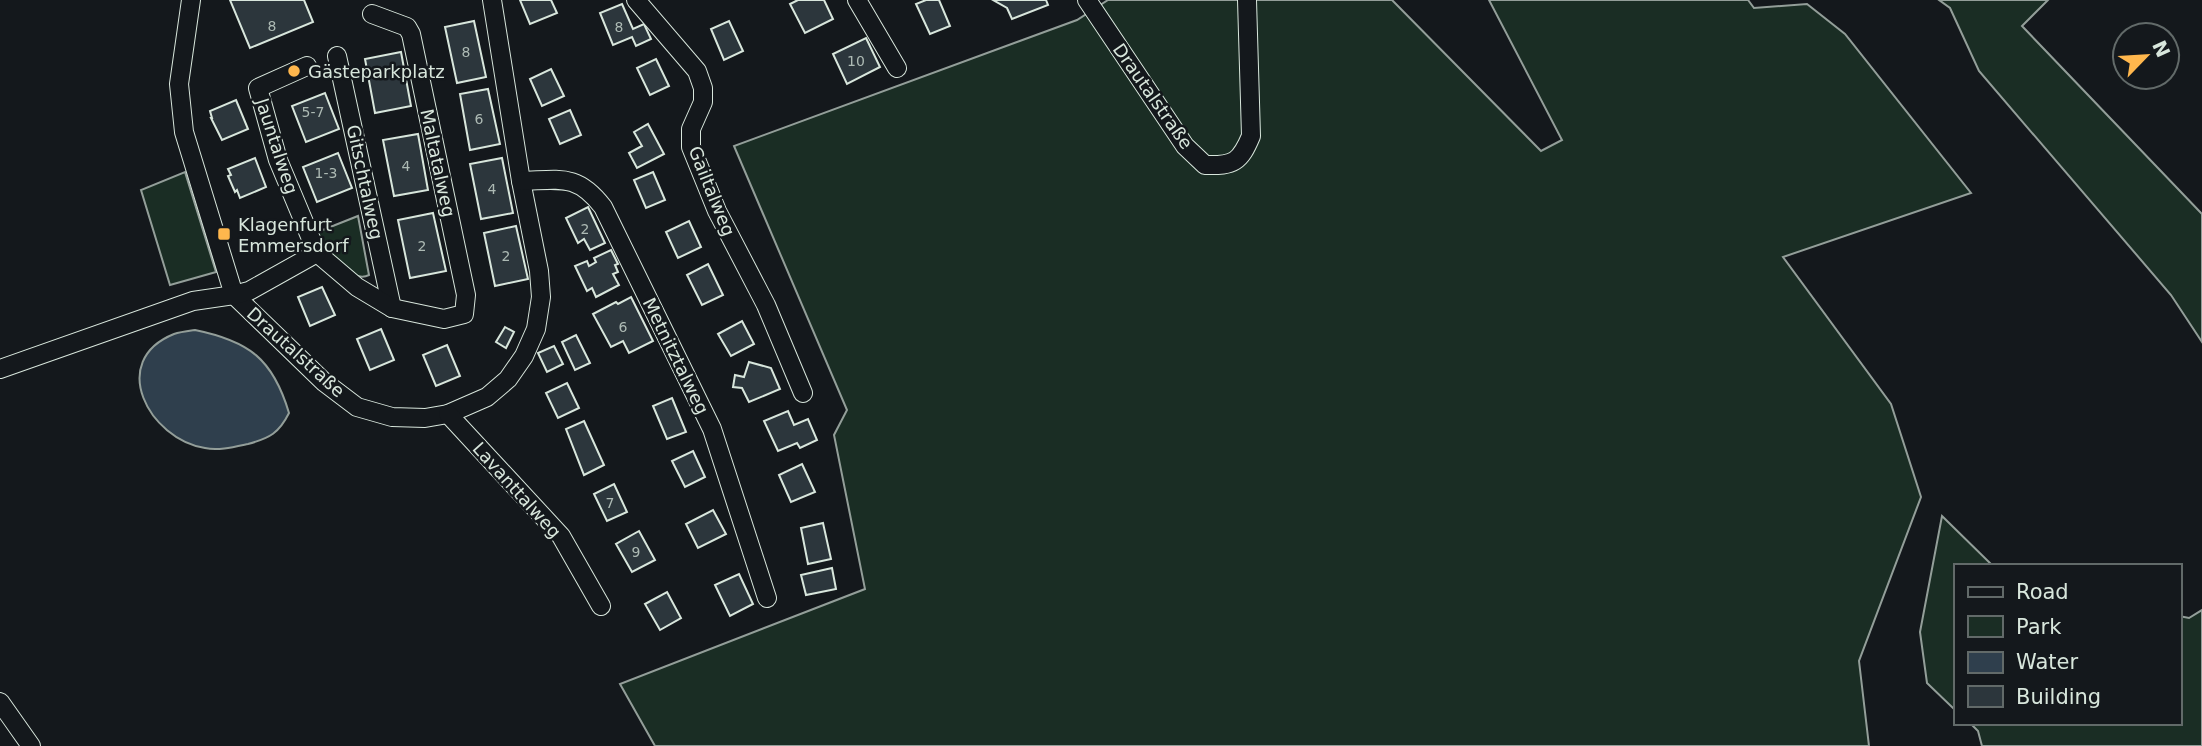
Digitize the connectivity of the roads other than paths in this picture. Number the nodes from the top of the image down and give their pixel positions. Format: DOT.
graph roads {
  1 [pos="191,0"];
  2 [pos="636,0"];
  3 [pos="857,0"];
  4 [pos="1087,0"];
  5 [pos="1247,0"];
  6 [pos="490,4"];
  7 [pos="372,14"];
  8 [pos="337,56"];
  9 [pos="307,66"];
  10 [pos="897,68"];
  11 [pos="521,181"];
  12 [pos="317,253"];
  13 [pos="234,295"];
  14 [pos="392,308"];
  15 [pos="0,369"];
  16 [pos="803,393"];
  17 [pos="448,415"];
  18 [pos="767,598"];
  19 [pos="601,606"];
  20 [pos="0,702"];
  21 [pos="30,746"];
  1 -- 13 [label="street"];
  2 -- 16 [label="street, Gailtalweg"];
  3 -- 10 [label="street"];
  4 -- 5 [label="street, Drautalstraße"];
  6 -- 11 [label="street, Drautalstraße"];
  7 -- 14 [label="street, Maltatalweg"];
  8 -- 14 [label="street, Gitschtalweg"];
  9 -- 12 [label="street, Jauntalweg"];
  11 -- 17 [label="street, Drautalstraße"];
  11 -- 18 [label="street, Metnitztalweg"];
  12 -- 13 [label="street"];
  12 -- 14 [label="street"];
  13 -- 15 [label="street, Drautalstraße"];
  13 -- 17 [label="street, Drautalstraße"];
  17 -- 19 [label="street, Lavanttalweg"];
  20 -- 21 [label="street"];
}
